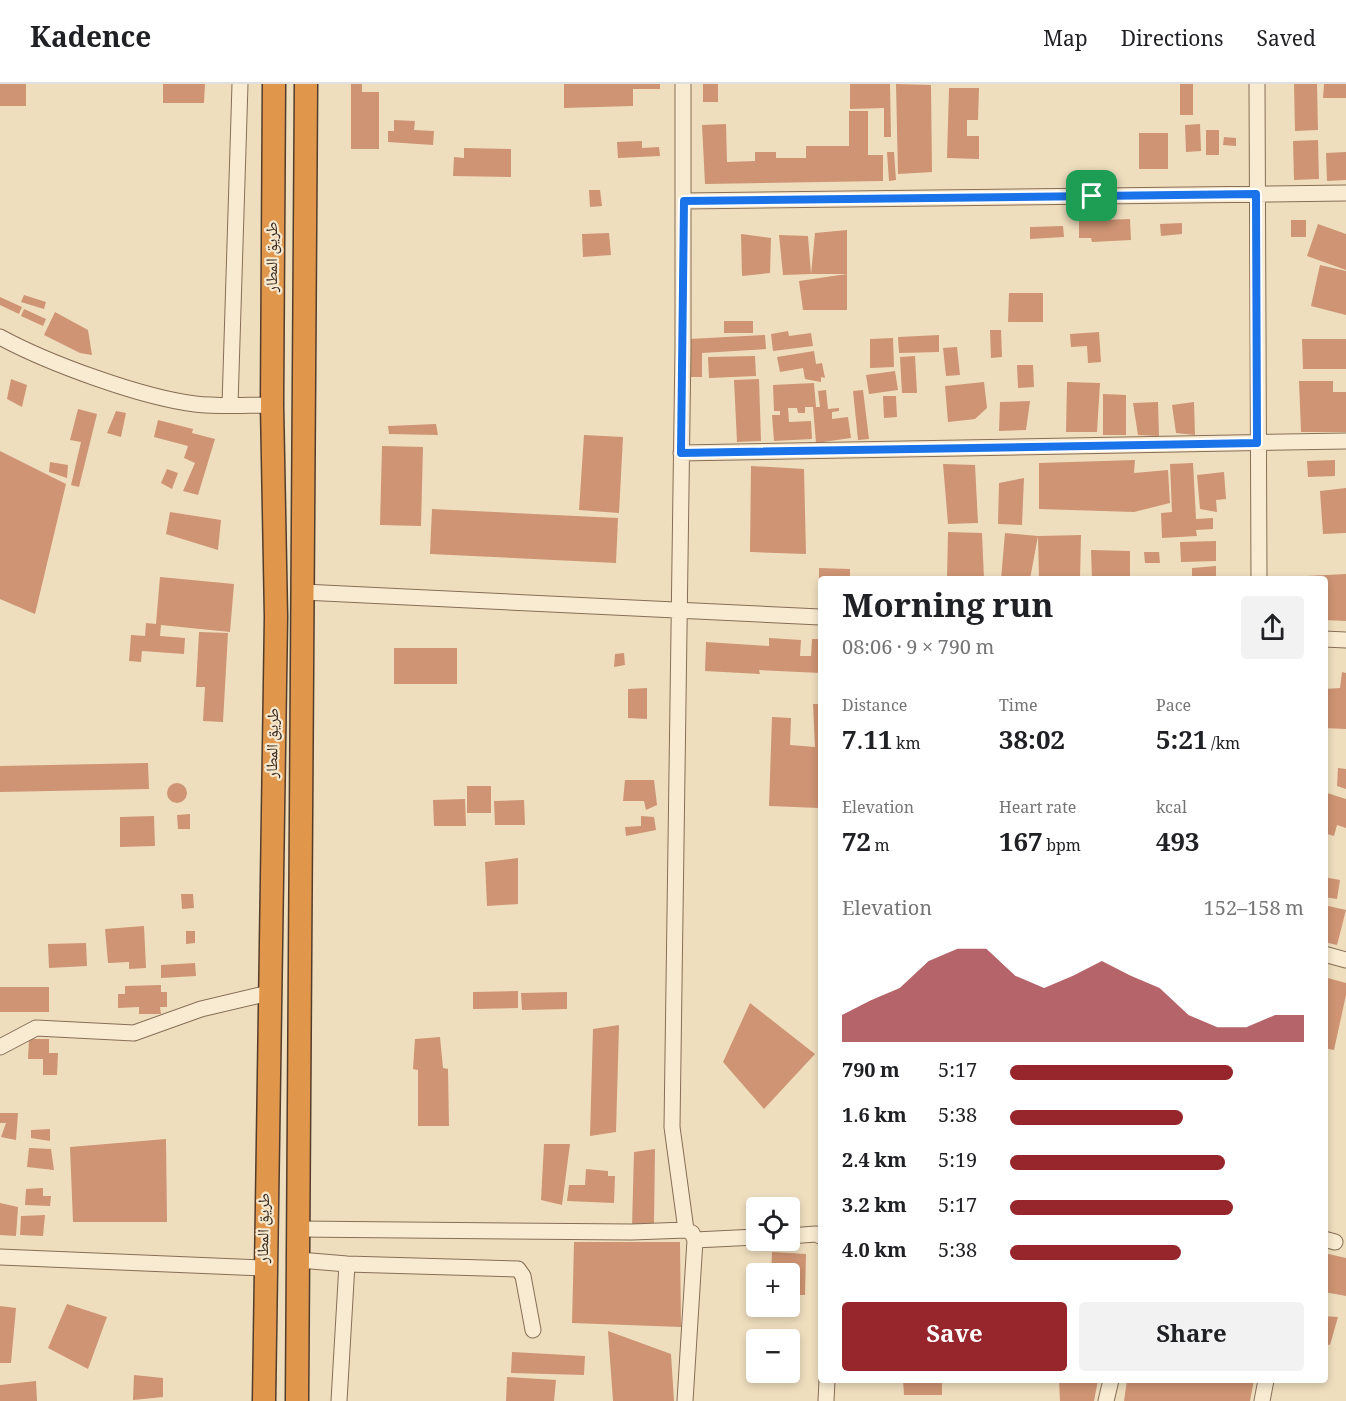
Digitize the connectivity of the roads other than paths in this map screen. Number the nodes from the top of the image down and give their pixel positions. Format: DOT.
graph roads {
  1 [pos="240,84"];
  2 [pos="274,84"];
  3 [pos="306,84"];
  4 [pos="683,84"];
  5 [pos="1257,84"];
  6 [pos="1346,193"];
  7 [pos="1256,194"];
  8 [pos="684,201"];
  9 [pos="0,337"];
  10 [pos="230,405"];
  11 [pos="273,405"];
  12 [pos="1346,441"];
  13 [pos="1257,443"];
  14 [pos="681,453"];
  15 [pos="1258,576"];
  16 [pos="303,592"];
  17 [pos="679,612"];
  18 [pos="818,617"];
  19 [pos="1328,639"];
  20 [pos="1346,640"];
  21 [pos="1328,955"];
  22 [pos="1346,960"];
  23 [pos="269,993"];
  24 [pos="0,1047"];
  25 [pos="298,1229"];
  26 [pos="691,1235"];
  27 [pos="800,1235"];
  28 [pos="818,1235"];
  29 [pos="746,1237"];
  30 [pos="0,1257"];
  31 [pos="299,1260"];
  32 [pos="347,1264"];
  33 [pos="264,1268"];
  34 [pos="533,1330"];
  35 [pos="826,1383"];
  36 [pos="1110,1383"];
  37 [pos="1265,1383"];
  38 [pos="264,1401"];
  39 [pos="297,1401"];
  40 [pos="339,1401"];
  41 [pos="685,1401"];
  42 [pos="826,1401"];
  43 [pos="1106,1401"];
  44 [pos="1262,1401"];
  1 -- 10 [label="street"];
  2 -- 11 [label="highway, طريق المطار"];
  3 -- 16 [label="highway, طريق المطار"];
  4 -- 8 [label="street"];
  5 -- 7 [label="street"];
  6 -- 7 [label="street"];
  7 -- 8 [label="street"];
  7 -- 13 [label="street"];
  8 -- 14 [label="street"];
  9 -- 10 [label="street"];
  10 -- 11 [label="street"];
  11 -- 23 [label="highway, طريق المطار"];
  12 -- 13 [label="street"];
  13 -- 14 [label="street"];
  13 -- 15 [label="street"];
  14 -- 17 [label="street"];
  16 -- 17 [label="street"];
  16 -- 25 [label="highway, طريق المطار"];
  17 -- 18 [label="street"];
  17 -- 26 [label="street"];
  19 -- 20 [label="street"];
  21 -- 22 [label="street"];
  23 -- 24 [label="street"];
  23 -- 33 [label="highway, طريق المطار"];
  25 -- 26 [label="street"];
  25 -- 31 [label="highway, طريق المطار"];
  26 -- 29 [label="street"];
  26 -- 41 [label="street"];
  27 -- 28 [label="street"];
  30 -- 33 [label="street"];
  31 -- 32 [label="street"];
  31 -- 39 [label="highway, طريق المطار"];
  32 -- 34 [label="street"];
  32 -- 40 [label="street"];
  33 -- 38 [label="highway, طريق المطار"];
  35 -- 42 [label="street"];
  36 -- 43 [label="street"];
  37 -- 44 [label="street"];
}
